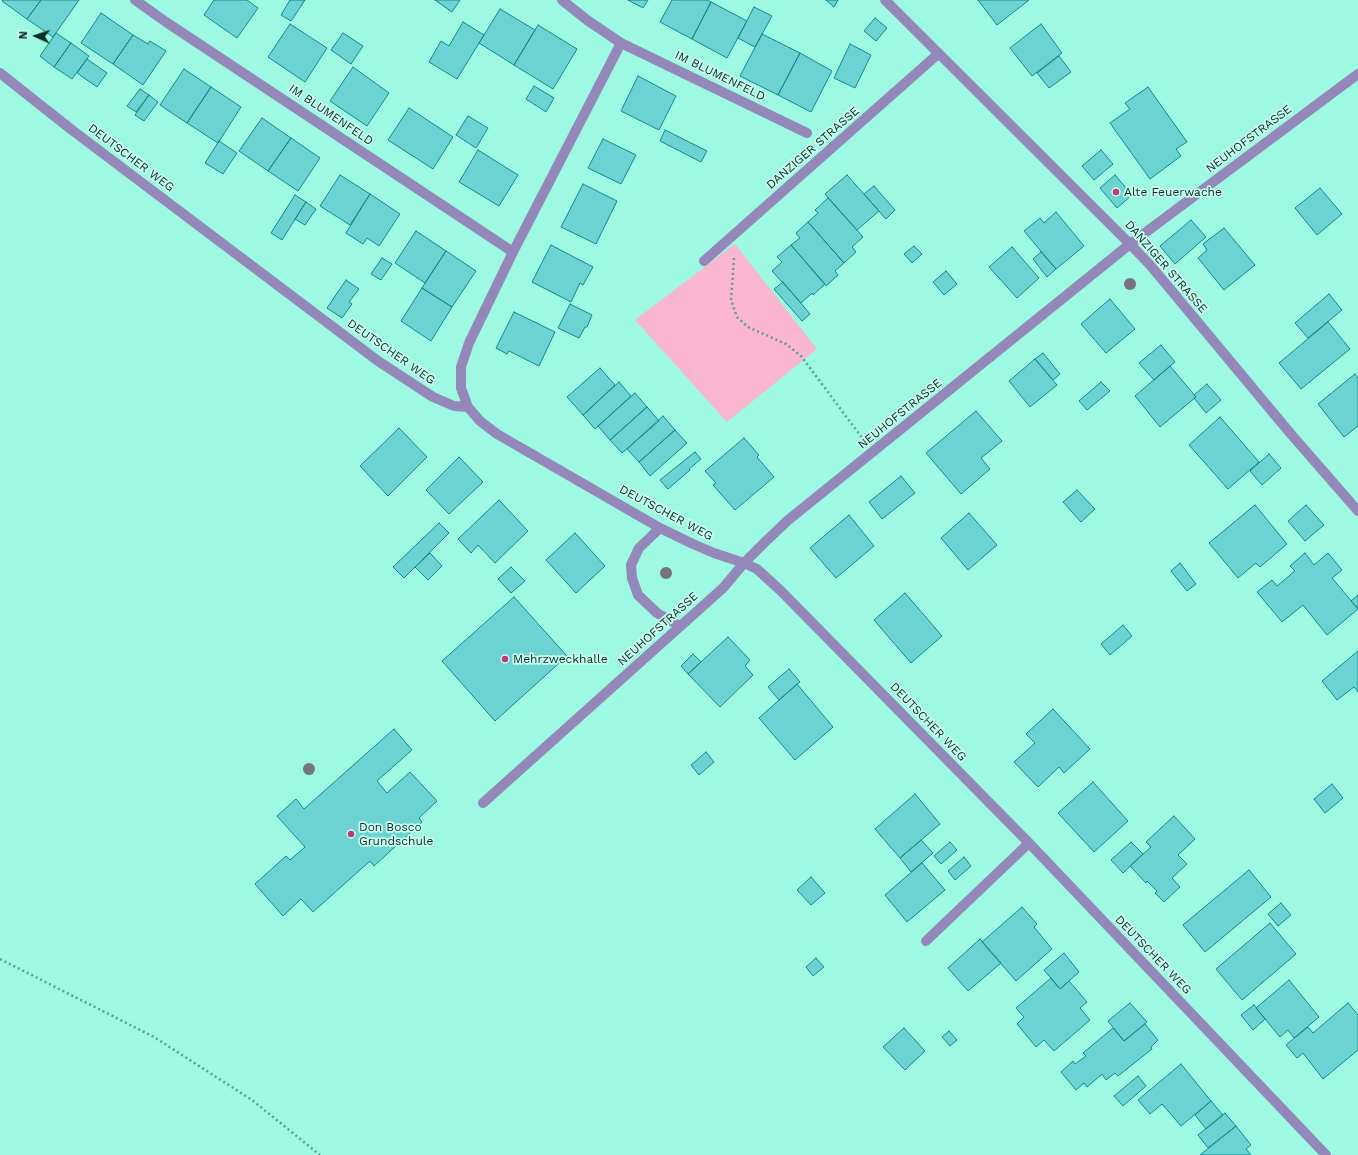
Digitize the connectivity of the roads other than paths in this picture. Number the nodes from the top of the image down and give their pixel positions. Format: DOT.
graph roads {
  1 [pos="136,0"];
  2 [pos="562,0"];
  3 [pos="885,0"];
  4 [pos="621,43"];
  5 [pos="938,54"];
  6 [pos="0,73"];
  7 [pos="1358,74"];
  8 [pos="807,133"];
  9 [pos="1130,244"];
  10 [pos="513,252"];
  11 [pos="704,261"];
  12 [pos="468,407"];
  13 [pos="1358,511"];
  14 [pos="660,528"];
  15 [pos="744,563"];
  16 [pos="680,626"];
  17 [pos="483,803"];
  18 [pos="1029,843"];
  19 [pos="926,941"];
  20 [pos="1326,1155"];
  1 -- 10 [label="street, IM BLUMENFELD"];
  2 -- 4 [label="street, IM BLUMENFELD"];
  3 -- 5 [label="street, DANZIGER STRASSE"];
  4 -- 8 [label="street, IM BLUMENFELD"];
  4 -- 10 [label="street"];
  5 -- 9 [label="street, DANZIGER STRASSE"];
  5 -- 11 [label="street, DANZIGER STRASSE"];
  6 -- 12 [label="street, DEUTSCHER WEG"];
  7 -- 9 [label="street, NEUHOFSTRASSE"];
  9 -- 13 [label="street, DANZIGER STRASSE"];
  9 -- 15 [label="street, NEUHOFSTRASSE"];
  10 -- 12 [label="street"];
  12 -- 14 [label="street, DEUTSCHER WEG"];
  14 -- 15 [label="street, DEUTSCHER WEG"];
  14 -- 16 [label="street"];
  15 -- 16 [label="street, NEUHOFSTRASSE"];
  15 -- 18 [label="street, DEUTSCHER WEG"];
  16 -- 17 [label="street, NEUHOFSTRASSE"];
  18 -- 19 [label="street"];
  18 -- 20 [label="street, DEUTSCHER WEG"];
}
